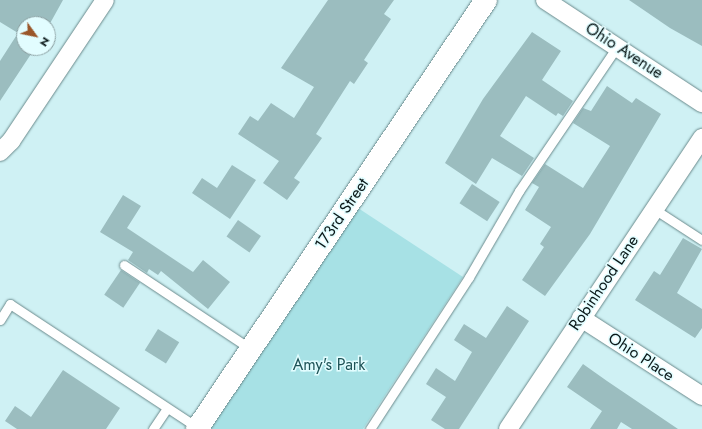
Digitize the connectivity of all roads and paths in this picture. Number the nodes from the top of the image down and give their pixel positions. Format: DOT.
graph roads {
  1 [pos="105,0"];
  2 [pos="486,0"];
  3 [pos="545,0"];
  4 [pos="617,47"];
  5 [pos="702,102"];
  6 [pos="702,138"];
  7 [pos="0,152"];
  8 [pos="654,209"];
  9 [pos="702,240"];
  10 [pos="124,265"];
  11 [pos="581,318"];
  12 [pos="0,320"];
  13 [pos="251,349"];
  14 [pos="702,396"];
  15 [pos="167,408"];
  16 [pos="510,428"];
  17 [pos="153,429"];
  18 [pos="198,429"];
  19 [pos="370,429"];
  1 -- 7 [label="street"];
  2 -- 13 [label="street, 173rd Street"];
  3 -- 4 [label="street, Ohio Avenue"];
  4 -- 5 [label="street, Ohio Avenue"];
  4 -- 19 [label="lane"];
  6 -- 8 [label="street, Robinhood Lane"];
  8 -- 9 [label="lane"];
  8 -- 11 [label="street, Robinhood Lane"];
  10 -- 13 [label="lane"];
  11 -- 14 [label="street, Ohio Place"];
  11 -- 16 [label="street, Robinhood Lane"];
  12 -- 15 [label="lane"];
  13 -- 18 [label="street, 173rd Street"];
  15 -- 17 [label="lane"];
  15 -- 18 [label="lane"];
}
